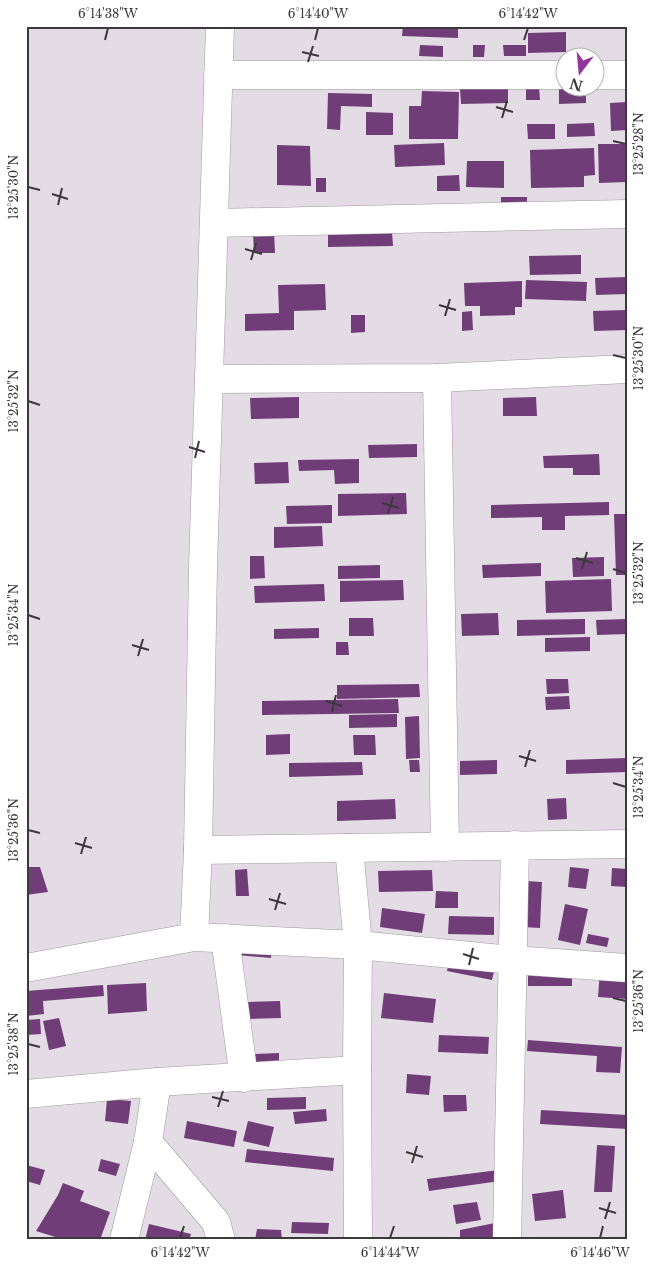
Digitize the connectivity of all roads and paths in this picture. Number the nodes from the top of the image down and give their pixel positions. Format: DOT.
graph roads {
  1 [pos="220,26"];
  2 [pos="218,75"];
  3 [pos="556,75"];
  4 [pos="606,75"];
  5 [pos="627,75"];
  6 [pos="627,214"];
  7 [pos="215,223"];
  8 [pos="627,370"];
  9 [pos="437,378"];
  10 [pos="209,379"];
  11 [pos="627,844"];
  12 [pos="515,845"];
  13 [pos="445,846"];
  14 [pos="349,848"];
  15 [pos="198,850"];
  16 [pos="194,937"];
  17 [pos="225,938"];
  18 [pos="358,945"];
  19 [pos="512,960"];
  20 [pos="26,968"];
  21 [pos="627,968"];
  22 [pos="357,1070"];
  23 [pos="244,1078"];
  24 [pos="158,1082"];
  25 [pos="26,1094"];
  26 [pos="148,1142"];
  27 [pos="124,1240"];
  28 [pos="221,1240"];
  29 [pos="358,1240"];
  30 [pos="507,1240"];
  1 -- 2 [label="street"];
  2 -- 3 [label="street"];
  2 -- 7 [label="street"];
  4 -- 5 [label="street"];
  6 -- 7 [label="street"];
  7 -- 10 [label="street"];
  8 -- 9 [label="street"];
  9 -- 10 [label="street"];
  9 -- 13 [label="street"];
  10 -- 15 [label="street"];
  11 -- 12 [label="street"];
  12 -- 13 [label="street"];
  12 -- 19 [label="street"];
  13 -- 14 [label="street"];
  14 -- 15 [label="street"];
  14 -- 18 [label="street"];
  15 -- 16 [label="street"];
  16 -- 17 [label="street"];
  16 -- 20 [label="street"];
  17 -- 18 [label="street"];
  17 -- 23 [label="street"];
  18 -- 19 [label="street"];
  18 -- 22 [label="street"];
  19 -- 21 [label="street"];
  19 -- 30 [label="street"];
  22 -- 23 [label="street"];
  22 -- 29 [label="street"];
  23 -- 24 [label="street"];
  24 -- 25 [label="street"];
  24 -- 26 [label="street"];
  26 -- 27 [label="street"];
  26 -- 28 [label="street"];
}
